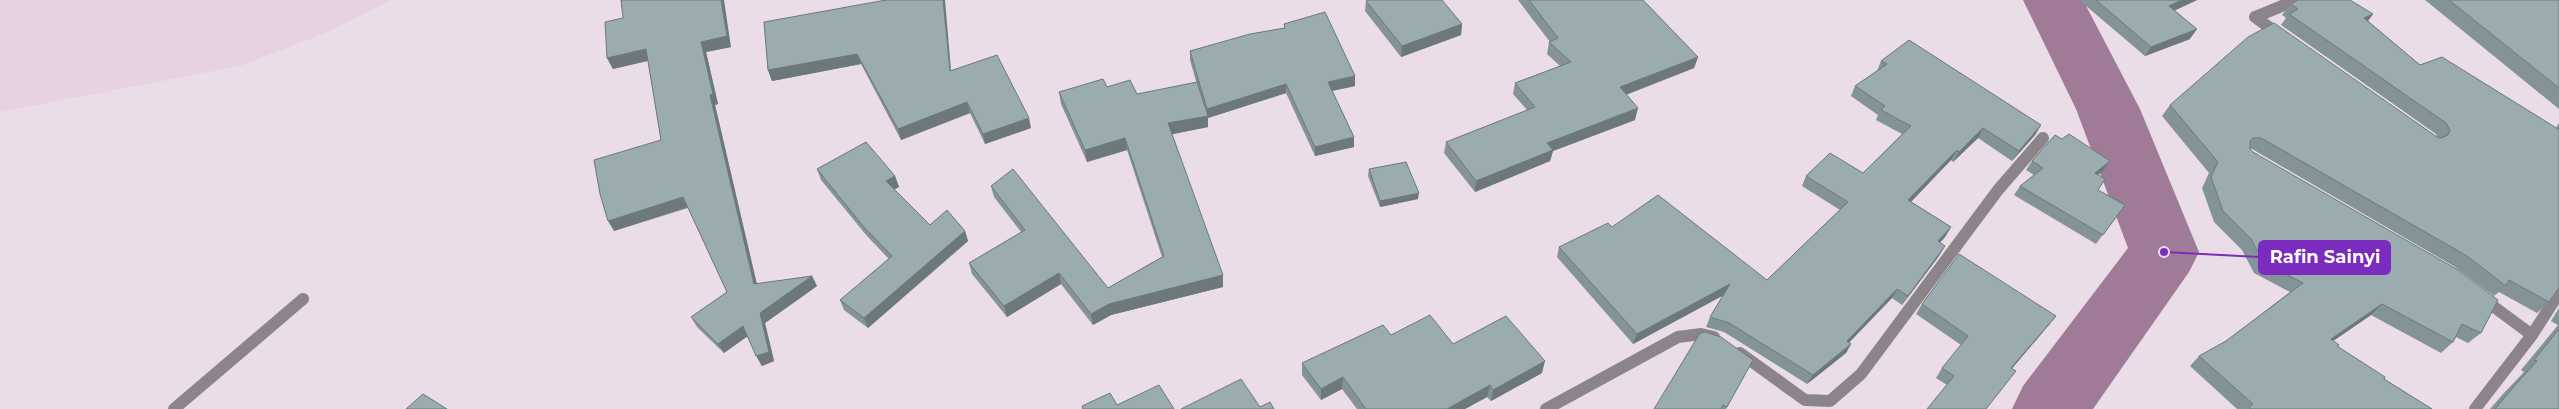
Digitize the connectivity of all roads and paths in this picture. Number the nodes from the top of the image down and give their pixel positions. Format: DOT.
graph roads {
  1 [pos="2297,0"];
  2 [pos="2294,45"];
  3 [pos="2043,138"];
  4 [pos="2473,290"];
  5 [pos="2559,293"];
  6 [pos="303,299"];
  7 [pos="2532,335"];
  8 [pos="174,409"];
  9 [pos="1546,409"];
  10 [pos="2475,409"];
  1 -- 2 [label="street"];
  3 -- 9 [label="street"];
  4 -- 7 [label="street"];
  5 -- 7 [label="street"];
  6 -- 8 [label="street"];
  7 -- 10 [label="street"];
}
